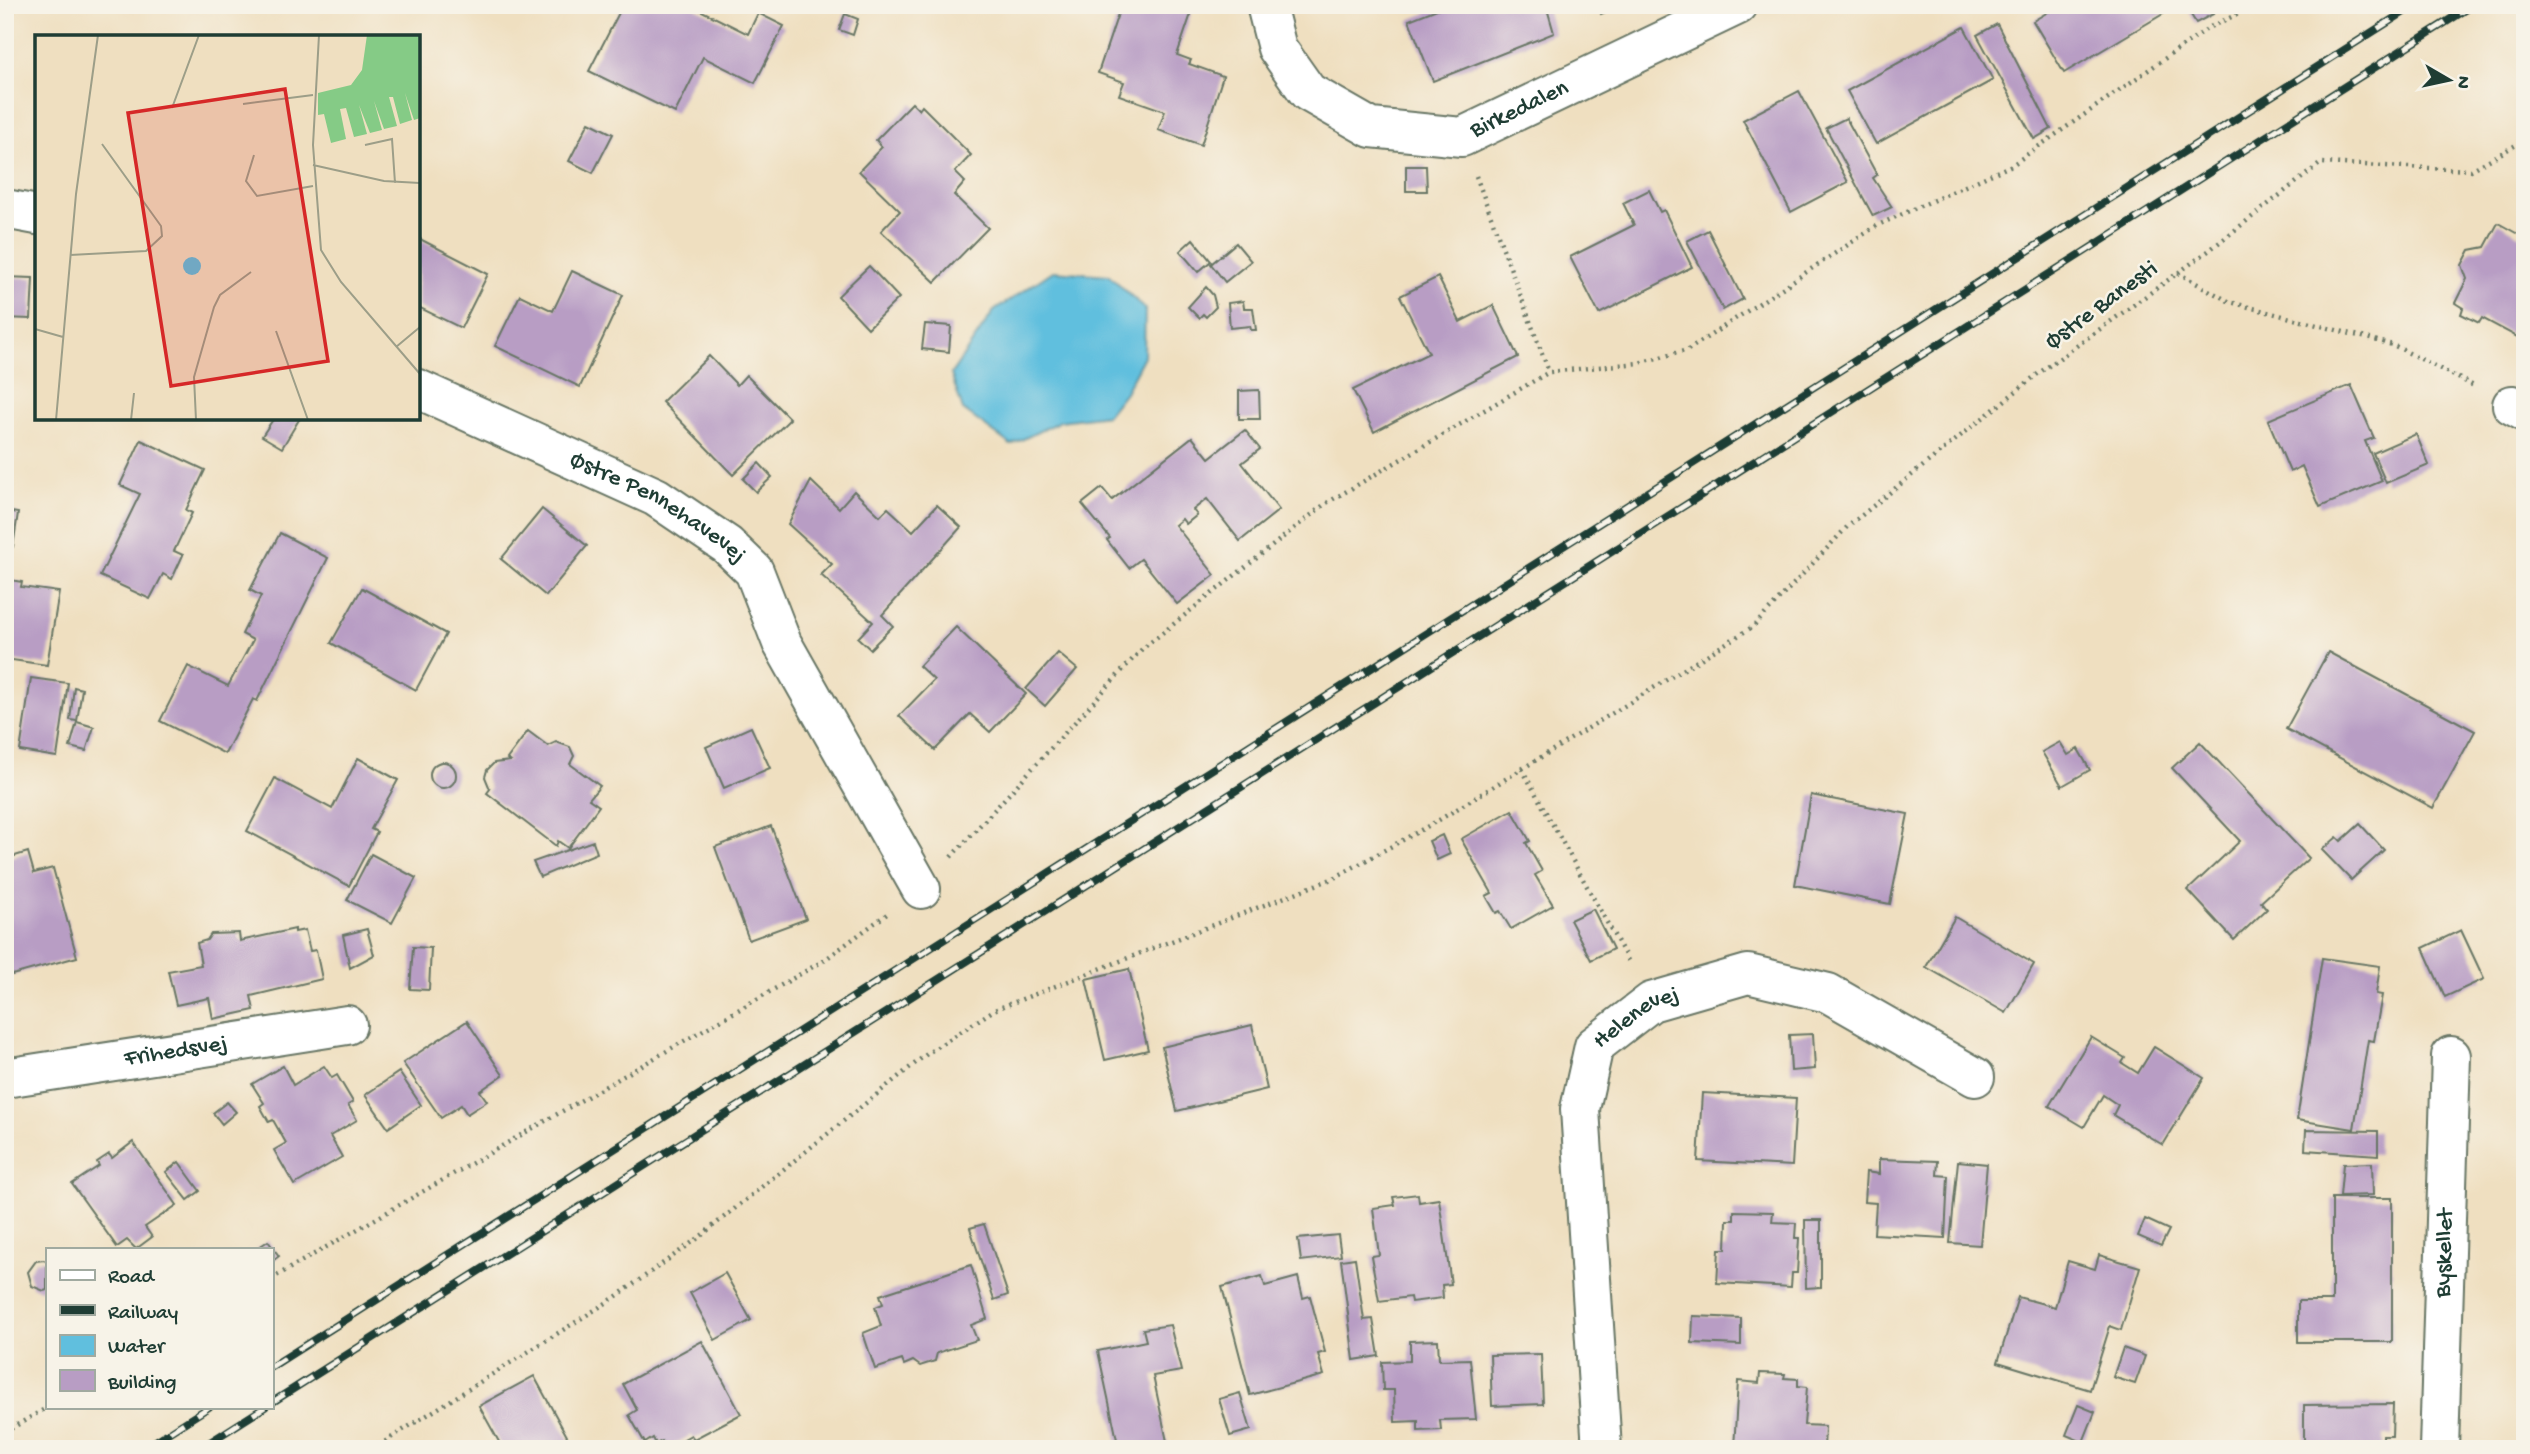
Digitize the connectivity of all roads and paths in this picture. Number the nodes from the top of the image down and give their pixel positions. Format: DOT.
graph roads {
  1 [pos="1266,5"];
  2 [pos="1738,5"];
  3 [pos="2257,5"];
  4 [pos="1462,137"];
  5 [pos="2525,140"];
  6 [pos="5,209"];
  7 [pos="35,215"];
  8 [pos="2178,273"];
  9 [pos="1549,372"];
  10 [pos="420,390"];
  11 [pos="2518,409"];
  12 [pos="1522,769"];
  13 [pos="921,889"];
  14 [pos="1651,1002"];
  15 [pos="347,1025"];
  16 [pos="2451,1056"];
  17 [pos="1975,1077"];
  18 [pos="5,1078"];
  19 [pos="273,1278"];
  20 [pos="46,1408"];
  21 [pos="5,1432"];
  22 [pos="373,1449"];
  23 [pos="1602,1449"];
  24 [pos="2440,1449"];
  1 -- 4 [label="street, Birkedalen"];
  2 -- 4 [label="street, Birkedalen"];
  3 -- 9 [label="path"];
  4 -- 9 [label="path"];
  5 -- 8 [label="path, Østre Banesti"];
  6 -- 7 [label="street"];
  8 -- 11 [label="path"];
  8 -- 12 [label="path, Østre Banesti"];
  9 -- 13 [label="path"];
  10 -- 13 [label="street, Østre Pennehavevej"];
  12 -- 14 [label="path"];
  12 -- 22 [label="path, Østre Banesti"];
  13 -- 19 [label="path"];
  14 -- 17 [label="street, Helenevej"];
  14 -- 23 [label="street, Helenevej"];
  15 -- 18 [label="street, Frihedsvej"];
  16 -- 24 [label="street, Byskellet"];
  20 -- 21 [label="path"];
}
